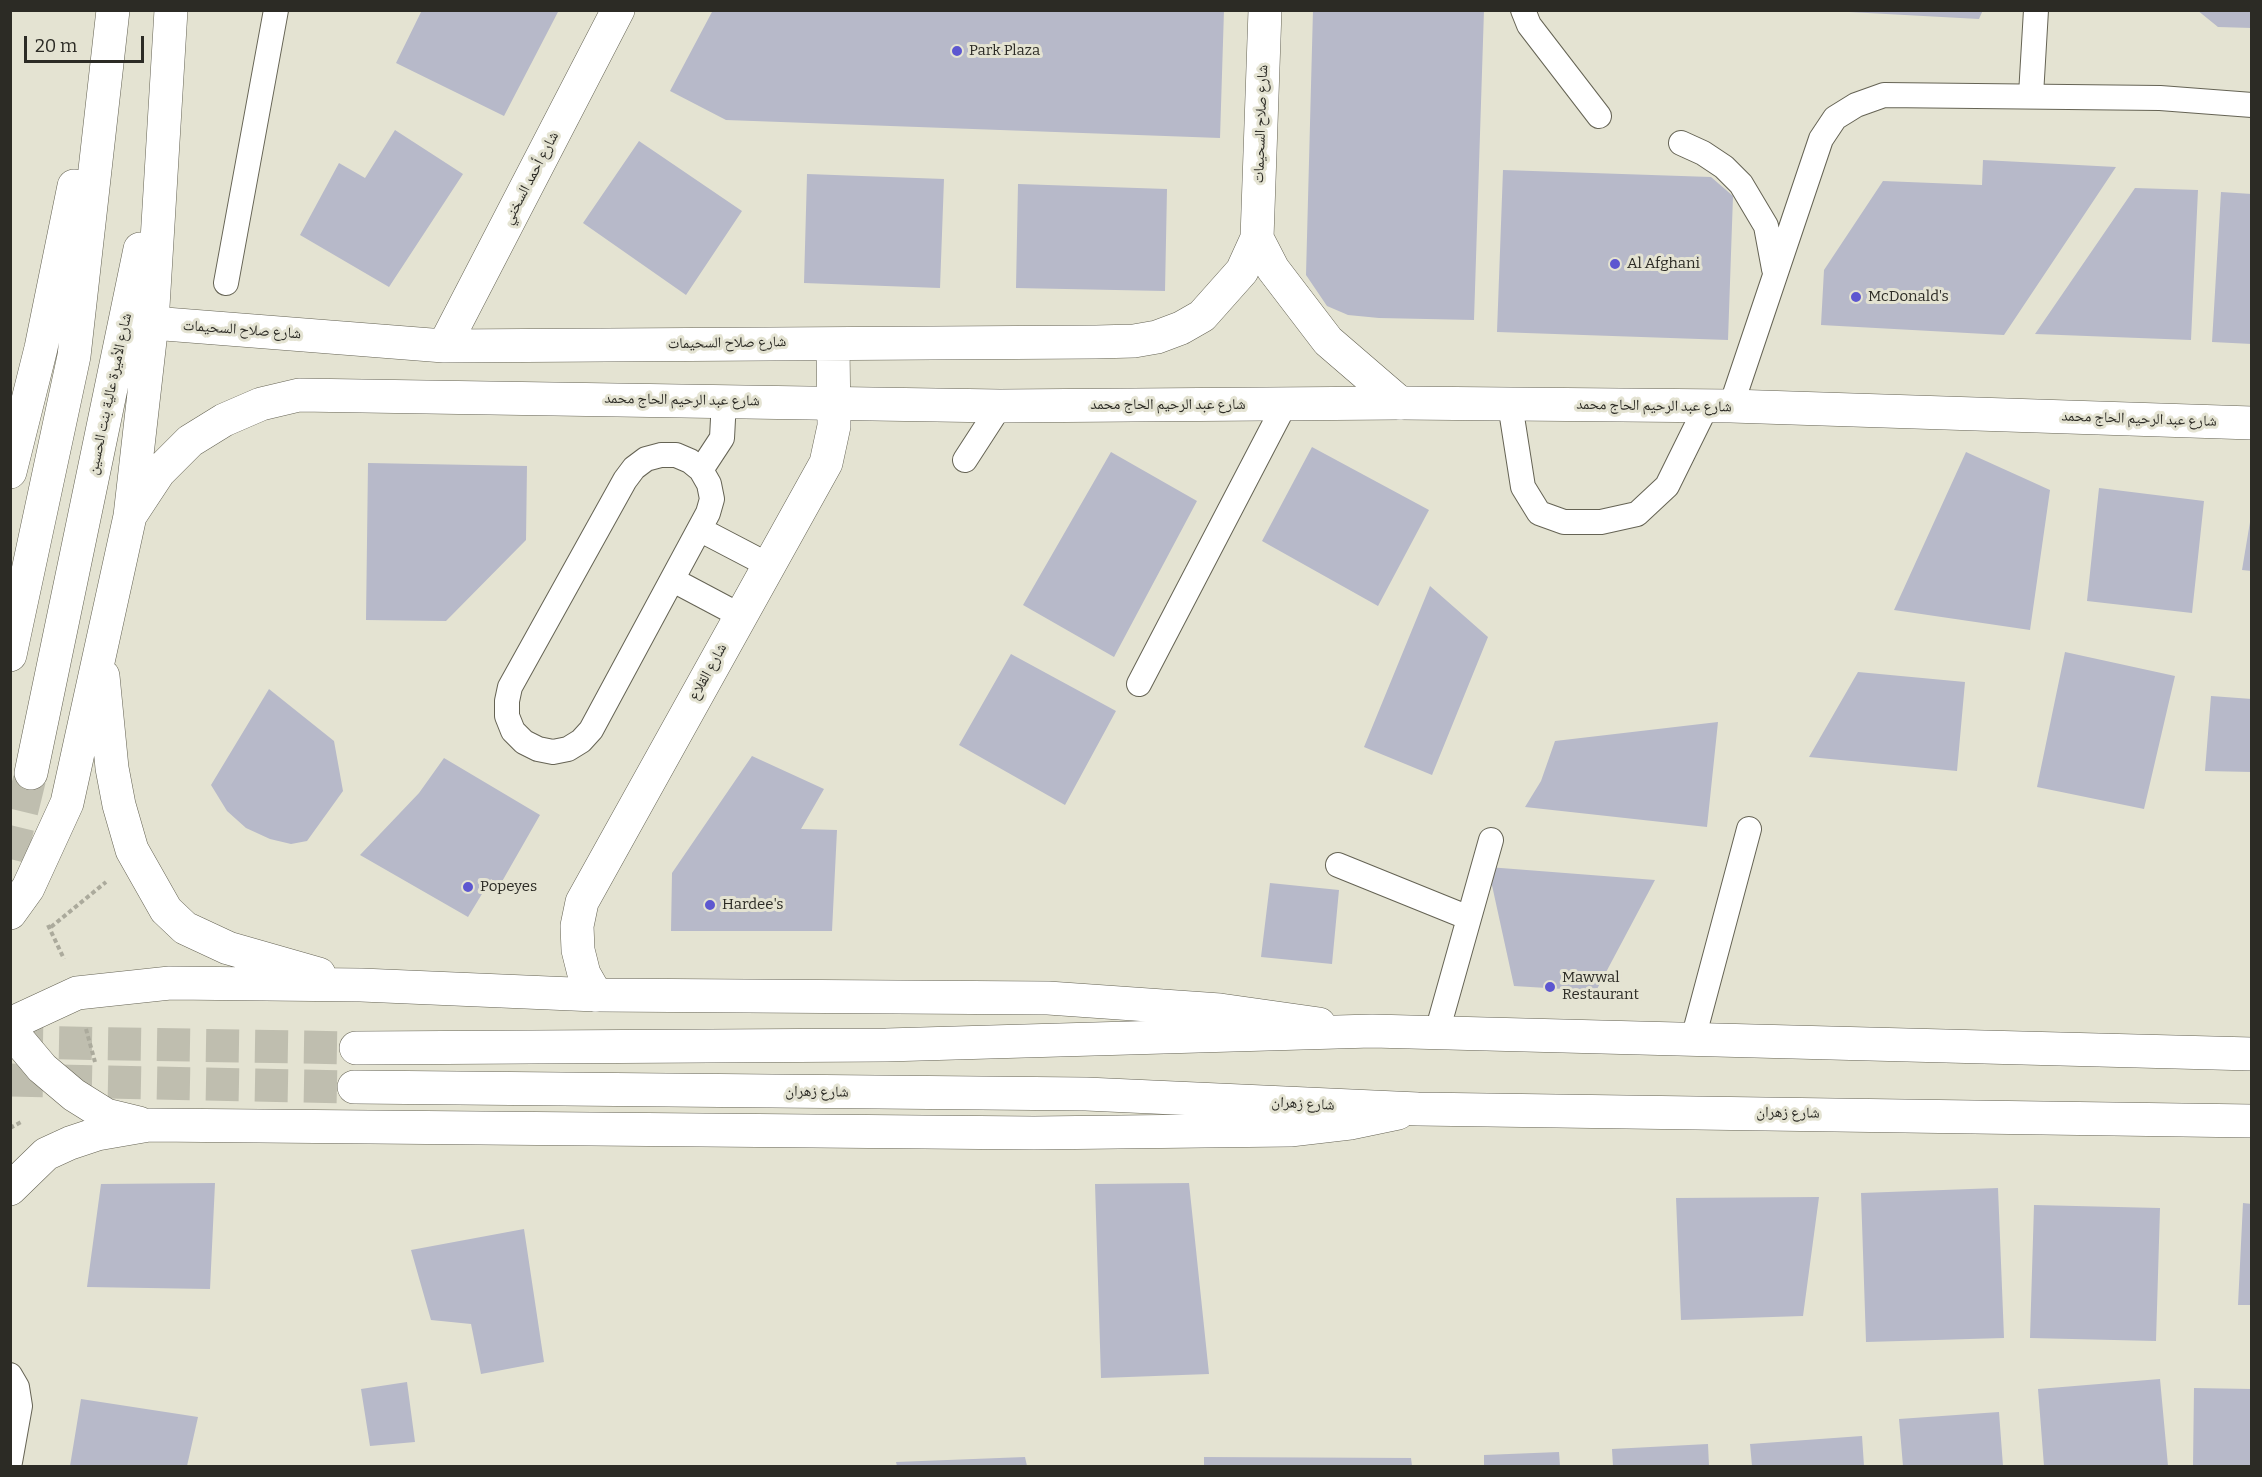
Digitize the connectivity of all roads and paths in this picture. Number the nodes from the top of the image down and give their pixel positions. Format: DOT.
graph roads {
  1 [pos="111,10"];
  2 [pos="170,10"];
  3 [pos="276,10"];
  4 [pos="618,10"];
  5 [pos="1265,10"];
  6 [pos="1523,10"];
  7 [pos="2036,10"];
  8 [pos="2031,95"];
  9 [pos="2252,105"];
  10 [pos="1599,116"];
  11 [pos="1681,143"];
  12 [pos="1257,238"];
  13 [pos="1775,274"];
  14 [pos="226,283"];
  15 [pos="152,323"];
  16 [pos="833,344"];
  17 [pos="444,346"];
  18 [pos="724,400"];
  19 [pos="834,402"];
  20 [pos="1400,403"];
  21 [pos="1285,404"];
  22 [pos="1510,404"];
  23 [pos="1000,406"];
  24 [pos="1718,406"];
  25 [pos="2252,423"];
  26 [pos="965,460"];
  27 [pos="701,470"];
  28 [pos="10,472"];
  29 [pos="130,516"];
  30 [pos="701,530"];
  31 [pos="768,565"];
  32 [pos="673,580"];
  33 [pos="740,615"];
  34 [pos="101,649"];
  35 [pos="10,655"];
  36 [pos="1139,684"];
  37 [pos="31,773"];
  38 [pos="1749,829"];
  39 [pos="1491,840"];
  40 [pos="138,861"];
  41 [pos="1338,865"];
  42 [pos="10,913"];
  43 [pos="1469,918"];
  44 [pos="51,927"];
  45 [pos="361,985"];
  46 [pos="596,995"];
  47 [pos="10,1024"];
  48 [pos="10,1030"];
  49 [pos="1371,1031"];
  50 [pos="1437,1032"];
  51 [pos="1693,1039"];
  52 [pos="356,1048"];
  53 [pos="2252,1054"];
  54 [pos="354,1087"];
  55 [pos="1418,1109"];
  56 [pos="2252,1121"];
  57 [pos="149,1125"];
  58 [pos="10,1189"];
  59 [pos="10,1376"];
  60 [pos="10,1462"];
  1 -- 28 [label="street"];
  1 -- 35 [label="street"];
  2 -- 15 [label="street"];
  2 -- 37 [label="street, شارع الأميرة عالية بنت الحسين"];
  3 -- 14 [label="lane"];
  4 -- 17 [label="street, شارع أحمد السخني"];
  5 -- 12 [label="street, شارع صلاح السحيمات"];
  6 -- 10 [label="lane"];
  7 -- 8 [label="lane"];
  8 -- 9 [label="lane"];
  8 -- 13 [label="lane"];
  11 -- 13 [label="lane"];
  12 -- 16 [label="street, شارع صلاح السحيمات"];
  12 -- 20 [label="street, شارع صلاح السحيمات"];
  13 -- 24 [label="lane"];
  15 -- 17 [label="street, شارع صلاح السحيمات"];
  15 -- 29 [label="street"];
  16 -- 17 [label="street, شارع صلاح السحيمات"];
  16 -- 19 [label="street, شارع القلاع"];
  18 -- 19 [label="street, شارع عبد الرحيم الحاج محمد"];
  18 -- 27 [label="lane"];
  18 -- 29 [label="street, شارع عبد الرحيم الحاج محمد"];
  19 -- 23 [label="street, شارع عبد الرحيم الحاج محمد"];
  19 -- 31 [label="street, شارع القلاع"];
  20 -- 21 [label="street, شارع عبد الرحيم الحاج محمد"];
  20 -- 22 [label="street, شارع عبد الرحيم الحاج محمد"];
  21 -- 23 [label="street, شارع عبد الرحيم الحاج محمد"];
  21 -- 36 [label="lane"];
  22 -- 24 [label="street, شارع عبد الرحيم الحاج محمد"];
  22 -- 24 [label="lane"];
  23 -- 26 [label="lane"];
  24 -- 25 [label="street, شارع عبد الرحيم الحاج محمد"];
  27 -- 30 [label="lane"];
  27 -- 32 [label="lane"];
  29 -- 34 [label="street"];
  30 -- 31 [label="lane"];
  30 -- 32 [label="lane"];
  31 -- 33 [label="street, شارع القلاع"];
  32 -- 33 [label="lane"];
  33 -- 46 [label="street, شارع القلاع"];
  34 -- 40 [label="street"];
  34 -- 42 [label="street"];
  38 -- 51 [label="lane"];
  39 -- 43 [label="lane"];
  40 -- 44 [label="path"];
  40 -- 45 [label="street"];
  41 -- 43 [label="lane"];
  43 -- 50 [label="lane"];
  45 -- 46 [label="street"];
  45 -- 47 [label="street"];
  46 -- 49 [label="street"];
  48 -- 57 [label="street"];
  49 -- 50 [label="street"];
  49 -- 52 [label="street"];
  50 -- 51 [label="street"];
  51 -- 53 [label="street"];
  54 -- 55 [label="street, شارع زهران"];
  55 -- 56 [label="street, شارع زهران"];
  55 -- 57 [label="street"];
  57 -- 58 [label="street"];
  59 -- 60 [label="lane"];
}
